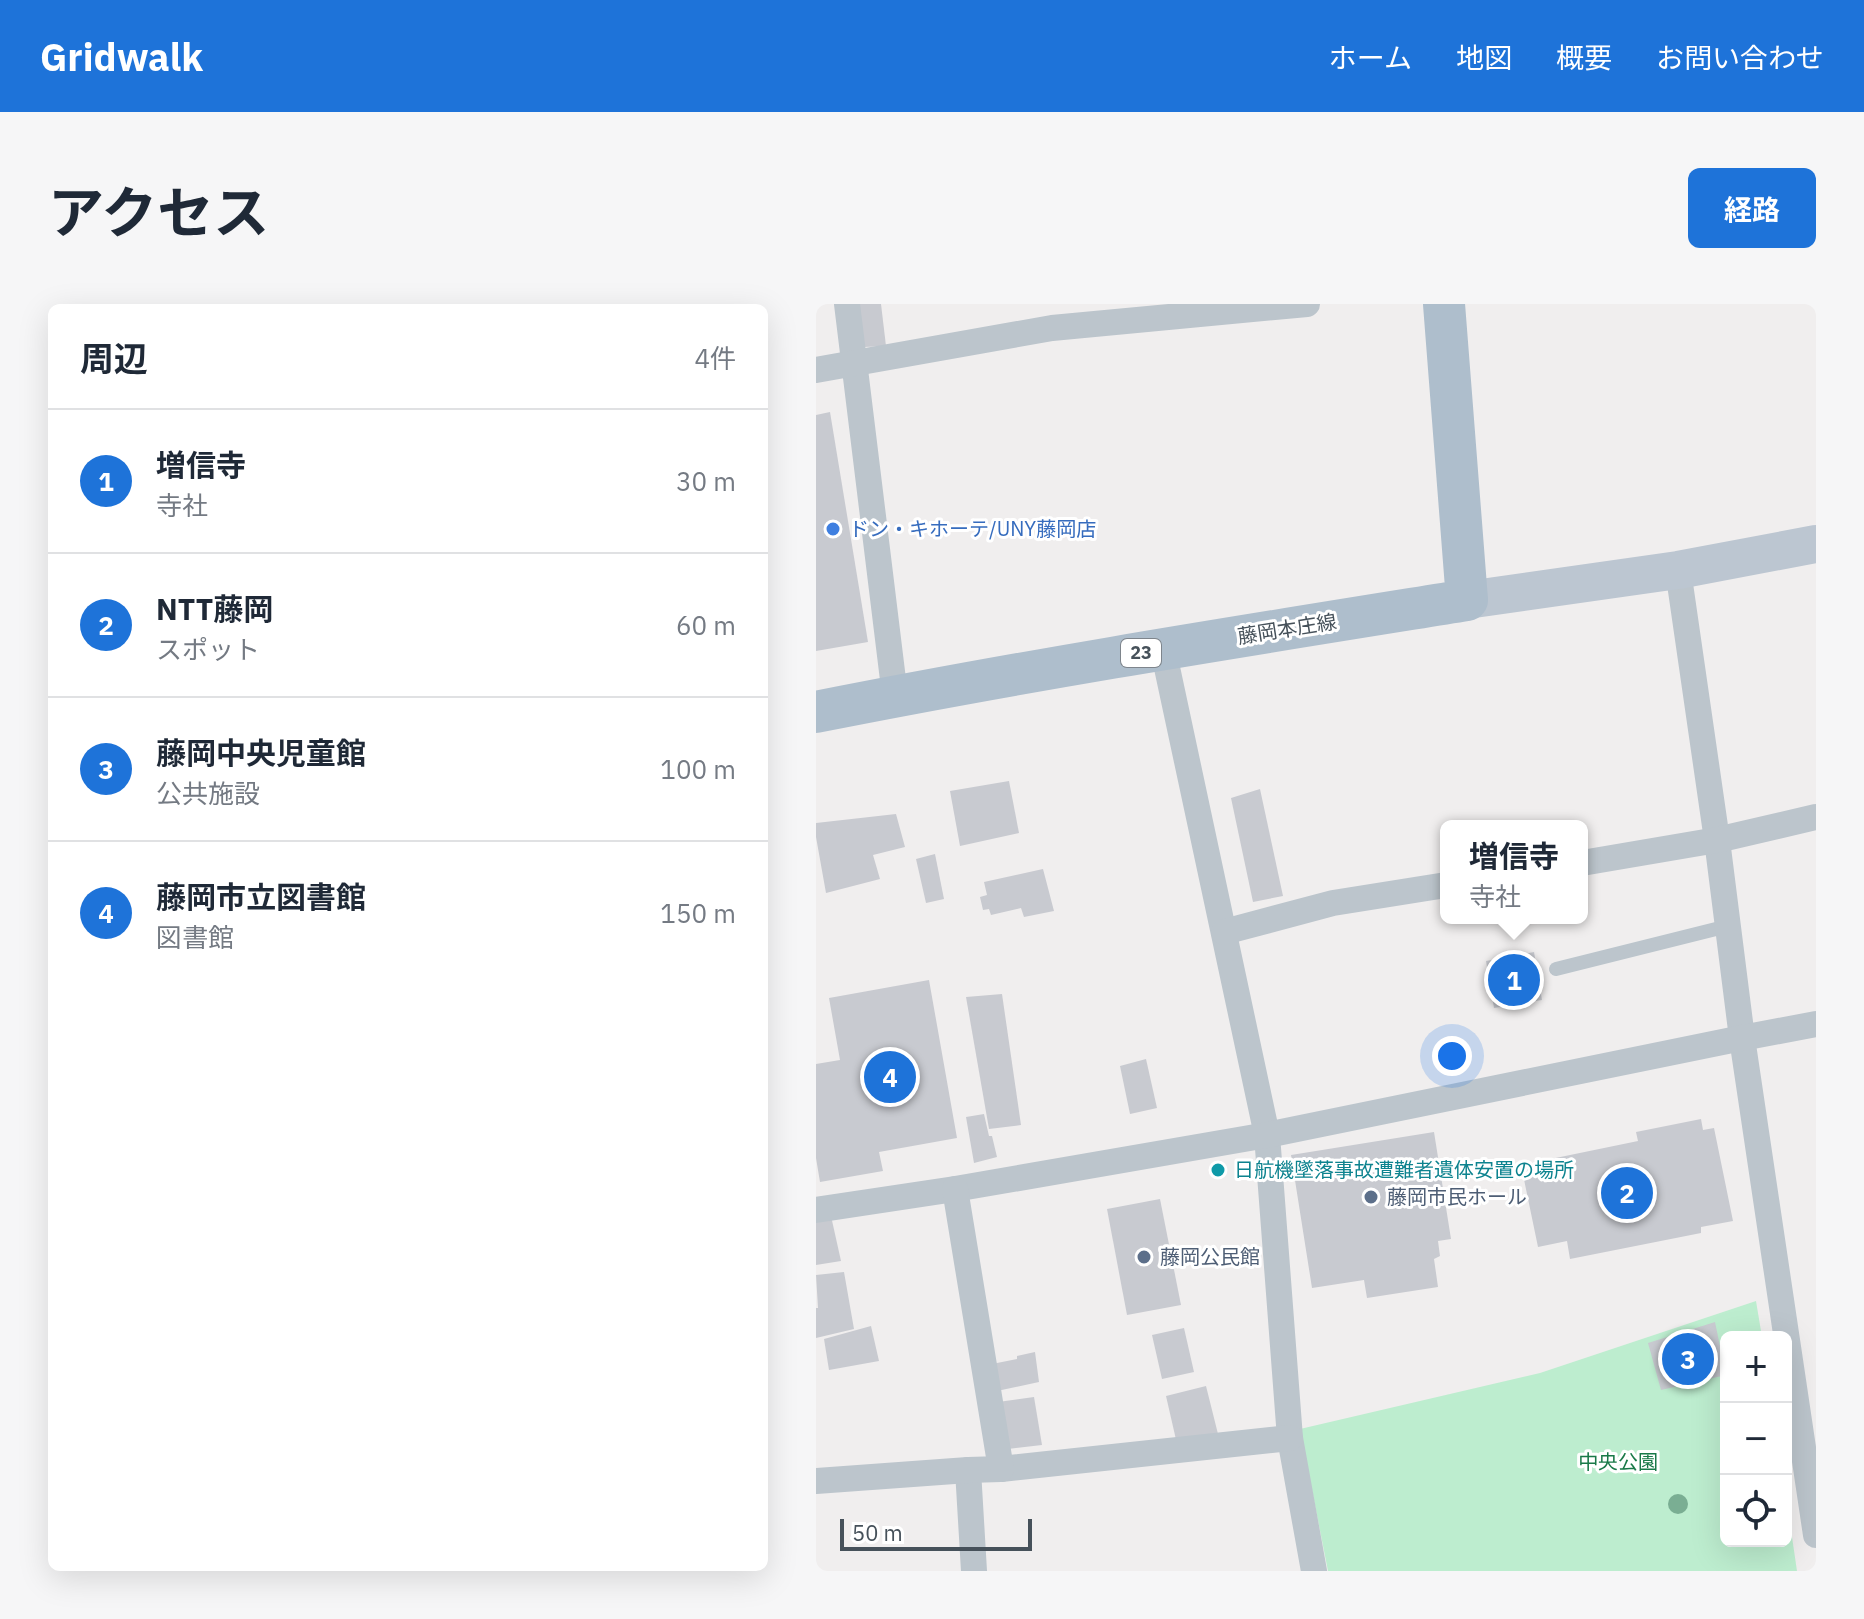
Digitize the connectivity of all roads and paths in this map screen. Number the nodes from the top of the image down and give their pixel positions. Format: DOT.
graph roads {
  1 [pos="847,304"];
  2 [pos="1307,304"];
  3 [pos="1444,304"];
  4 [pos="1051,316"];
  5 [pos="854,365"];
  6 [pos="816,370"];
  7 [pos="1816,544"];
  8 [pos="1678,570"];
  9 [pos="1467,600"];
  10 [pos="1163,649"];
  11 [pos="895,696"];
  12 [pos="816,712"];
  13 [pos="1816,817"];
  14 [pos="1717,840"];
  15 [pos="1588,862"];
  16 [pos="1440,886"];
  17 [pos="1728,926"];
  18 [pos="1224,932"];
  19 [pos="1556,969"];
  20 [pos="1816,1024"];
  21 [pos="1742,1038"];
  22 [pos="1267,1135"];
  23 [pos="955,1189"];
  24 [pos="816,1210"];
  25 [pos="1290,1438"];
  26 [pos="1001,1469"];
  27 [pos="968,1470"];
  28 [pos="816,1481"];
  29 [pos="1816,1535"];
  30 [pos="974,1571"];
  31 [pos="1314,1571"];
  1 -- 5 [label="street"];
  2 -- 4 [label="street"];
  3 -- 9 [label="main road"];
  4 -- 5 [label="street"];
  5 -- 6 [label="street"];
  5 -- 11 [label="street"];
  7 -- 8 [label="street"];
  8 -- 9 [label="street"];
  8 -- 14 [label="street"];
  9 -- 10 [label="main road, 藤岡本庄線 / 23"];
  10 -- 11 [label="main road, 藤岡本庄線 / 23"];
  10 -- 18 [label="street"];
  11 -- 12 [label="main road, 藤岡本庄線 / 23"];
  13 -- 14 [label="street"];
  14 -- 15 [label="street"];
  14 -- 17 [label="street"];
  16 -- 18 [label="street"];
  17 -- 19 [label="lane"];
  17 -- 21 [label="street"];
  18 -- 22 [label="street"];
  20 -- 21 [label="street"];
  21 -- 22 [label="street"];
  21 -- 29 [label="street"];
  22 -- 23 [label="street"];
  22 -- 25 [label="street"];
  23 -- 24 [label="street"];
  23 -- 26 [label="street"];
  25 -- 26 [label="street"];
  25 -- 31 [label="street"];
  26 -- 27 [label="street"];
  27 -- 28 [label="street"];
  27 -- 30 [label="street"];
}
